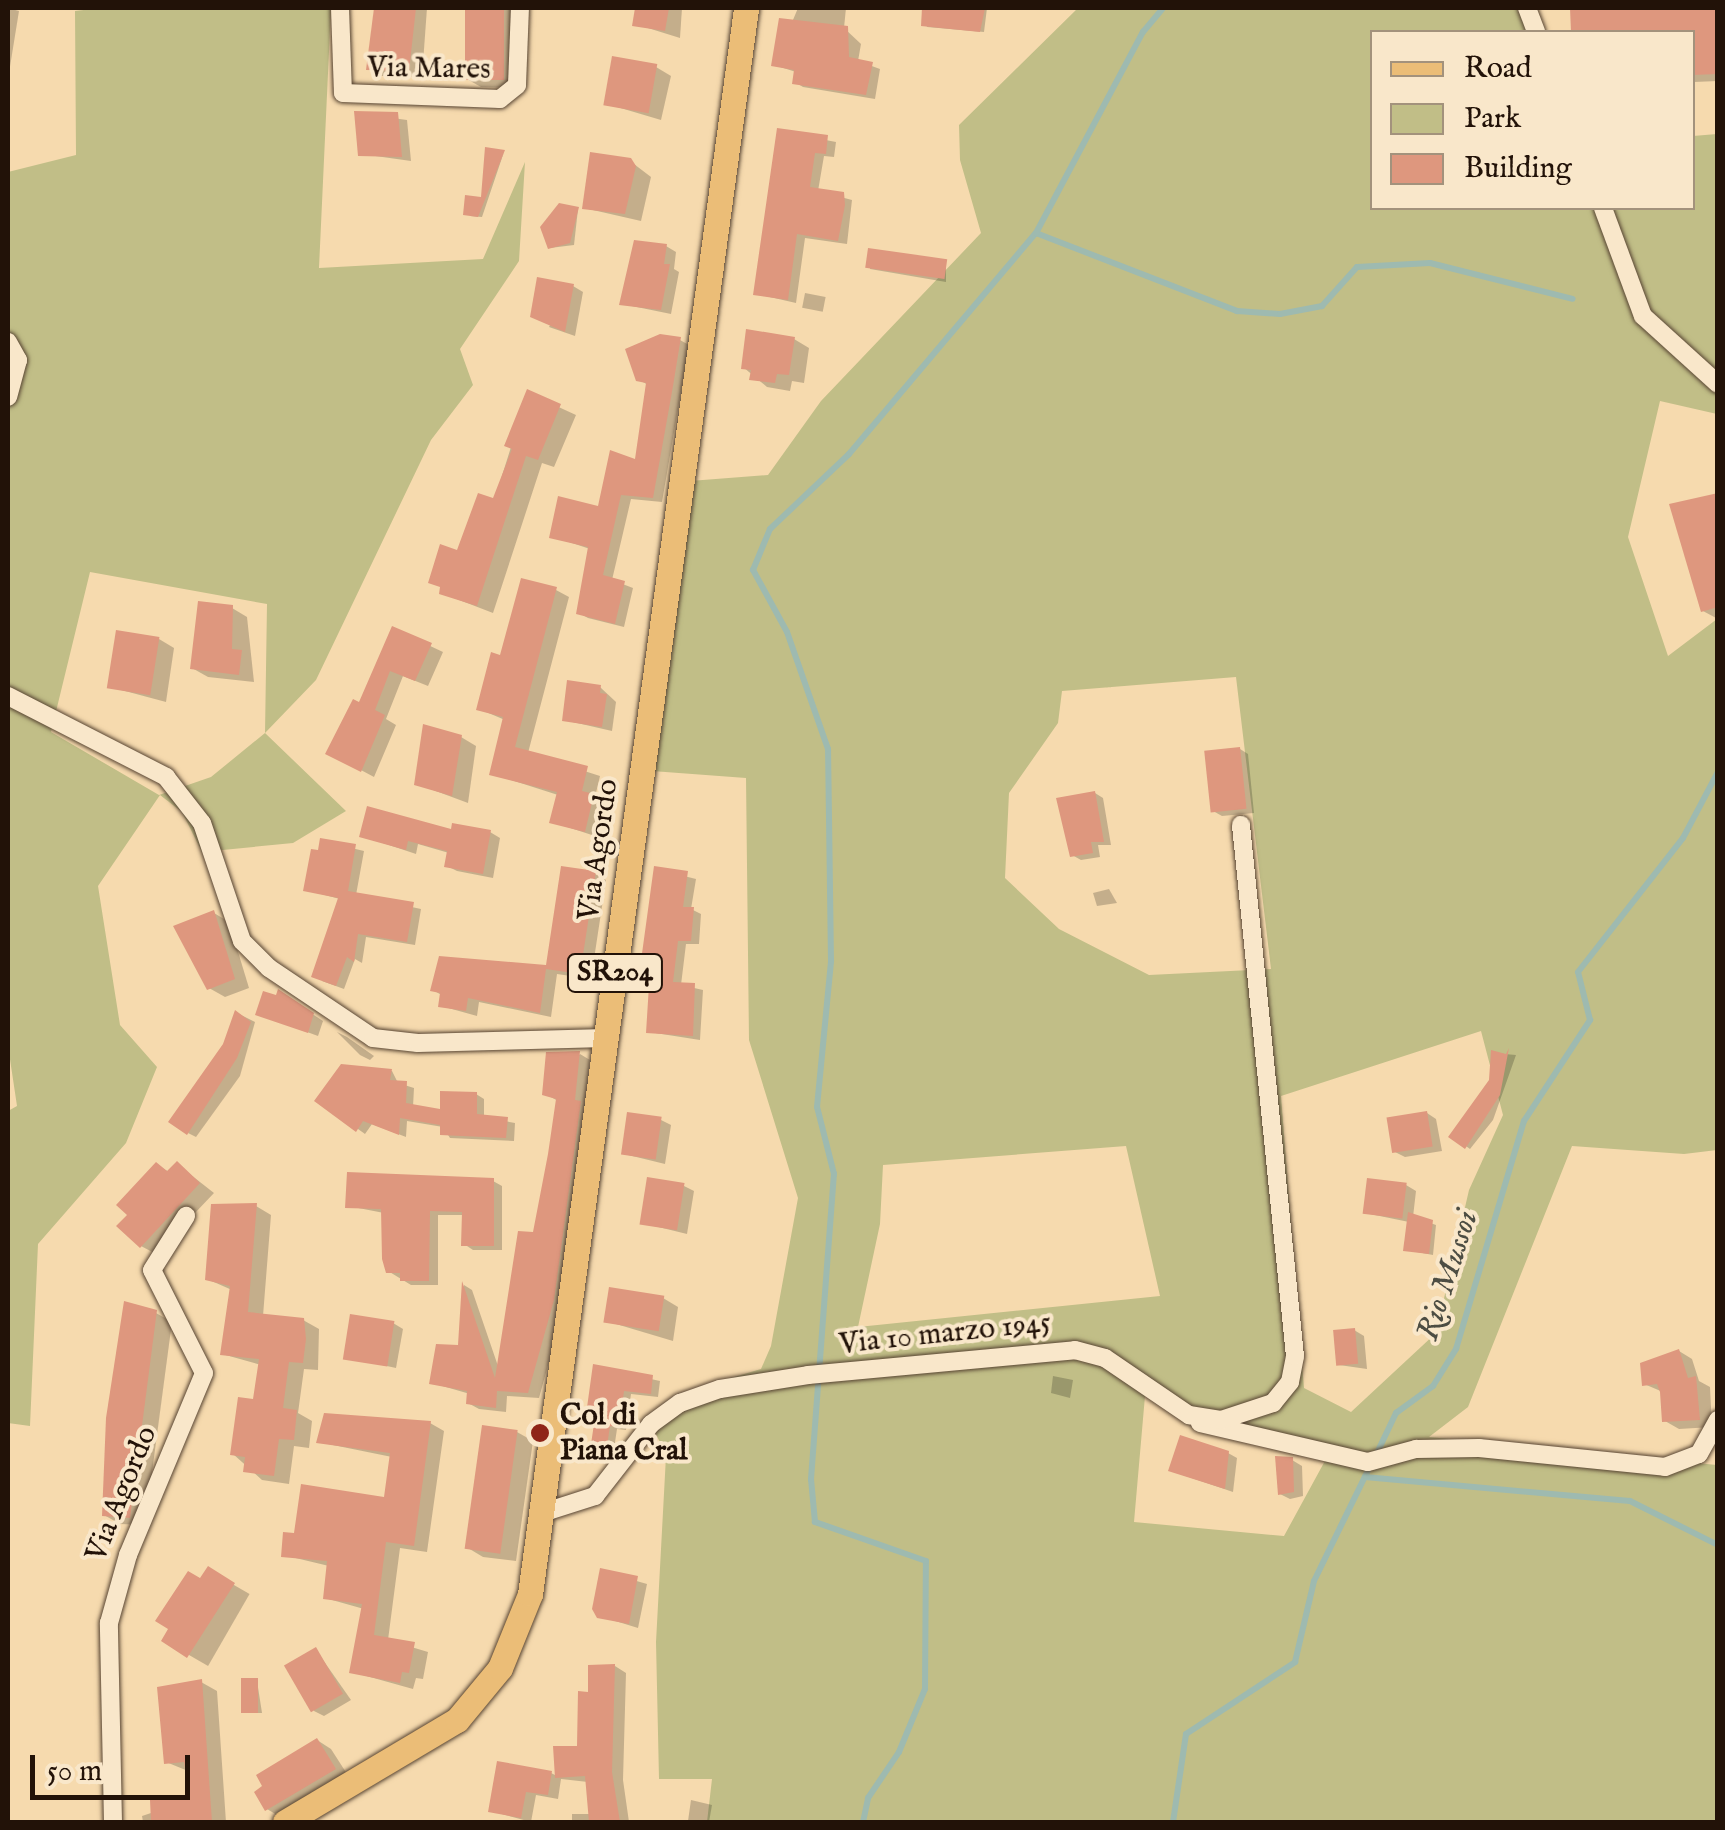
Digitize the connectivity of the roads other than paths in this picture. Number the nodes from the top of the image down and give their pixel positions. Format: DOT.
graph roads {
  1 [pos="340,8"];
  2 [pos="520,8"];
  3 [pos="746,8"];
  4 [pos="1604,210"];
  5 [pos="8,342"];
  6 [pos="1718,384"];
  7 [pos="8,397"];
  8 [pos="8,696"];
  9 [pos="1241,825"];
  10 [pos="606,1038"];
  11 [pos="186,1216"];
  12 [pos="1189,1416"];
  13 [pos="1718,1420"];
  14 [pos="542,1513"];
  15 [pos="113,1822"];
  16 [pos="285,1822"];
  1 -- 2 [label="street, Via Mares"];
  3 -- 10 [label="main road, Via Agordo / SR204"];
  4 -- 6 [label="street"];
  5 -- 7 [label="street"];
  8 -- 10 [label="street"];
  9 -- 12 [label="street"];
  10 -- 14 [label="main road, Via Agordo / SR204"];
  11 -- 15 [label="street, Via Agordo"];
  12 -- 13 [label="street, Via 10 marzo 1945"];
  12 -- 14 [label="street, Via 10 marzo 1945"];
  14 -- 16 [label="main road, Via Agordo / SR204"];
}
